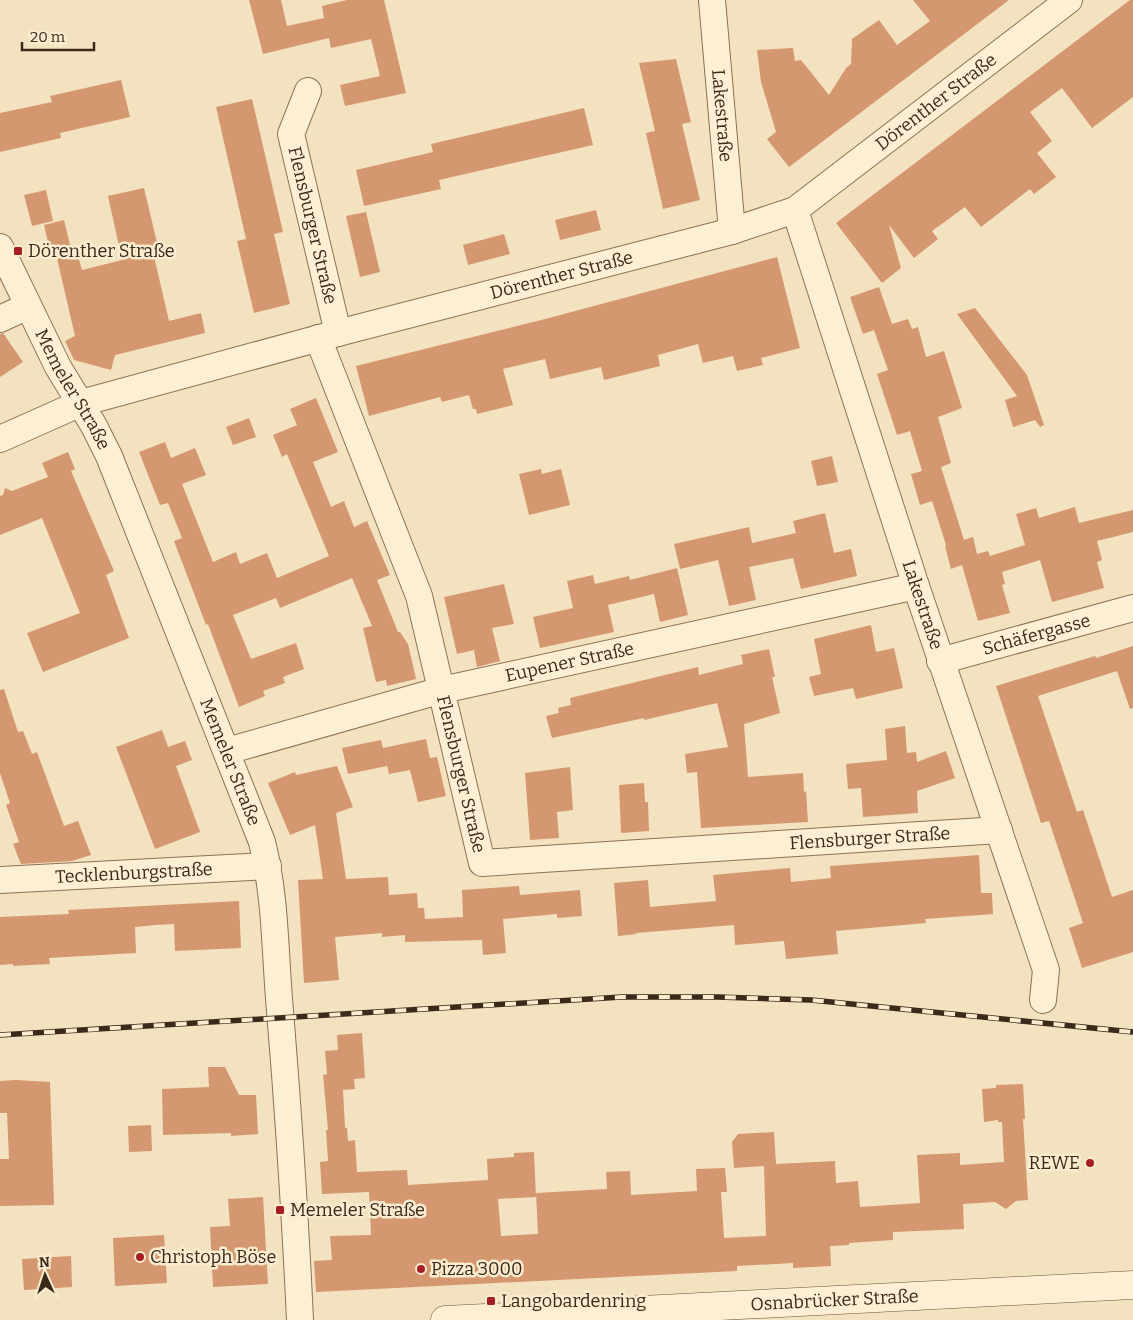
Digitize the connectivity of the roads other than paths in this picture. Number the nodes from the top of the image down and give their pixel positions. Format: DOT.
graph roads {
  1 [pos="712,0"];
  2 [pos="1069,0"];
  3 [pos="308,92"];
  4 [pos="795,210"];
  5 [pos="732,231"];
  6 [pos="0,247"];
  7 [pos="28,306"];
  8 [pos="0,318"];
  9 [pos="328,336"];
  10 [pos="81,403"];
  11 [pos="0,439"];
  12 [pos="916,586"];
  13 [pos="1133,608"];
  14 [pos="940,661"];
  15 [pos="442,690"];
  16 [pos="227,751"];
  17 [pos="999,830"];
  18 [pos="268,866"];
  19 [pos="0,880"];
  20 [pos="1043,1000"];
  21 [pos="1133,1285"];
  22 [pos="559,1317"];
  23 [pos="300,1320"];
  24 [pos="445,1320"];
  1 -- 5 [label="street, Lakestraße"];
  2 -- 4 [label="street, Dörenther Straße"];
  3 -- 9 [label="street, Flensburger Straße"];
  4 -- 5 [label="street, Dörenther Straße"];
  4 -- 12 [label="street, Lakestraße"];
  5 -- 9 [label="street, Dörenther Straße"];
  6 -- 7 [label="street, Memeler Straße"];
  7 -- 8 [label="street"];
  7 -- 10 [label="street, Memeler Straße"];
  9 -- 10 [label="street, Dörenther Straße"];
  9 -- 15 [label="street, Flensburger Straße"];
  10 -- 11 [label="street, Dörenther Straße"];
  10 -- 16 [label="street, Memeler Straße"];
  12 -- 14 [label="street, Lakestraße"];
  12 -- 15 [label="street, Eupener Straße"];
  13 -- 14 [label="street, Schäfergasse"];
  14 -- 17 [label="street, Lakestraße"];
  15 -- 16 [label="street, Eupener Straße"];
  15 -- 17 [label="street, Flensburger Straße"];
  16 -- 18 [label="street, Memeler Straße"];
  17 -- 20 [label="street, Lakestraße"];
  18 -- 19 [label="street, Tecklenburgstraße"];
  18 -- 23 [label="street, Memeler Straße"];
  21 -- 22 [label="main road, Osnabrücker Straße"];
  22 -- 24 [label="main road, Osnabrücker Straße"];
}
